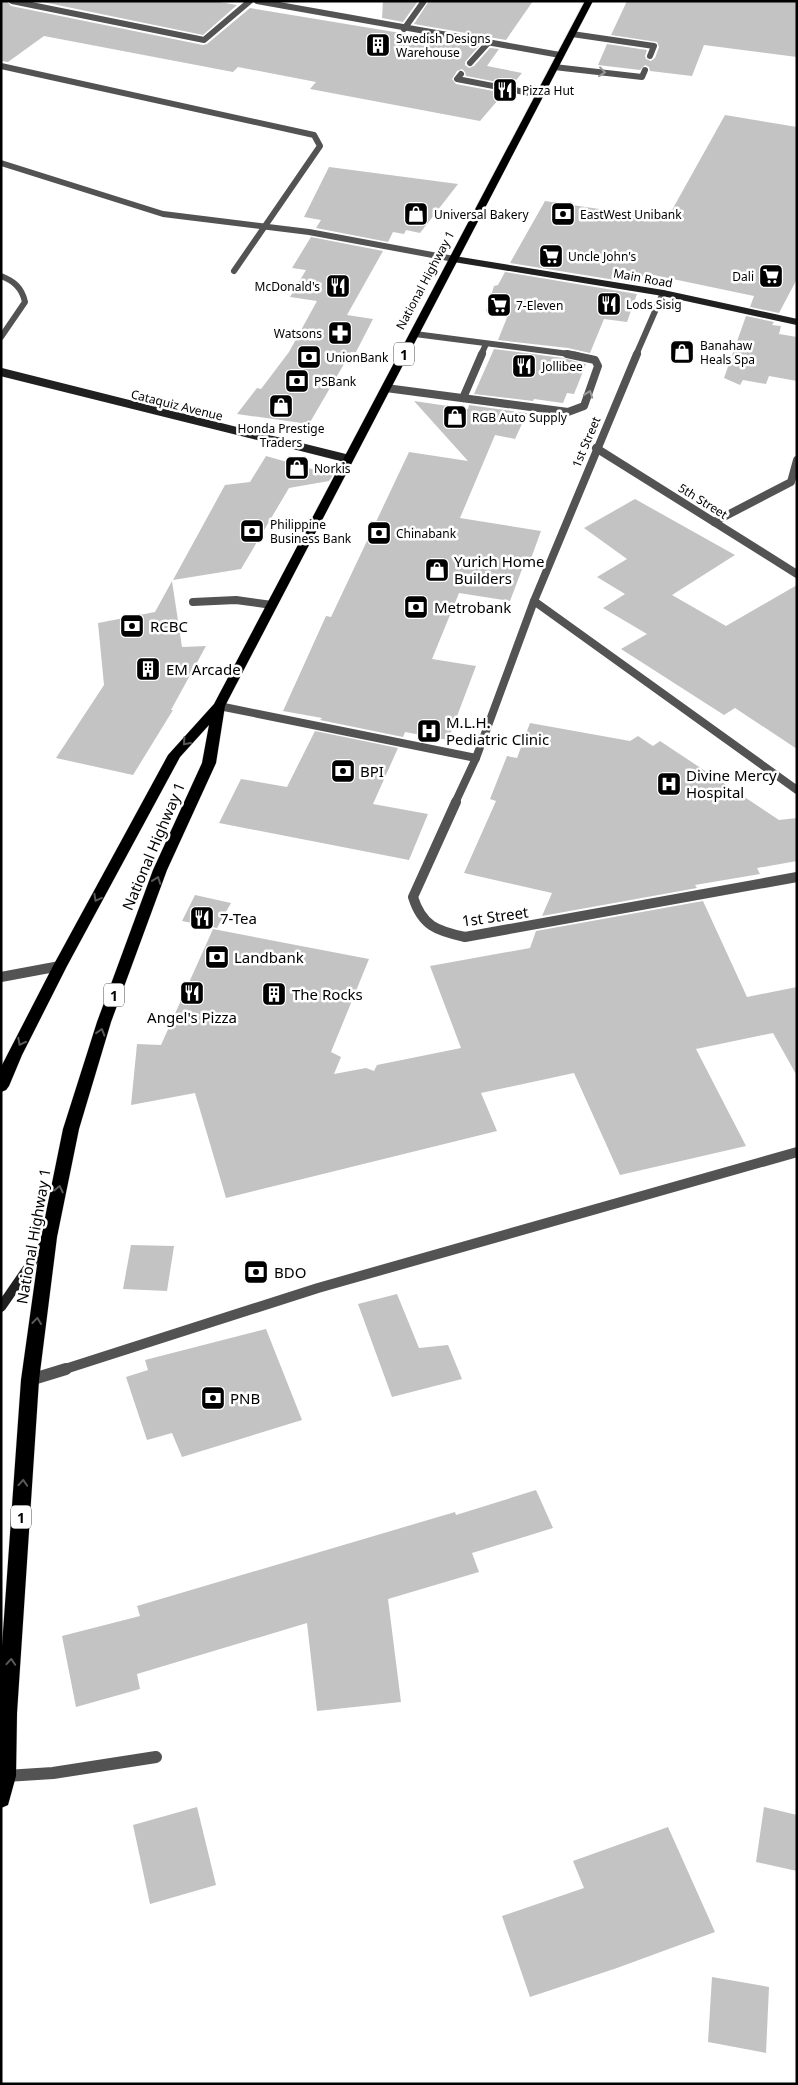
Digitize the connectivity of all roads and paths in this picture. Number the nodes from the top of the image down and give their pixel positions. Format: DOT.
graph roads {
  1 [pos="12,1"];
  2 [pos="250,1"];
  3 [pos="257,1"];
  4 [pos="424,1"];
  5 [pos="589,1"];
  6 [pos="404,29"];
  7 [pos="572,34"];
  8 [pos="488,43"];
  9 [pos="560,56"];
  10 [pos="650,56"];
  11 [pos="470,63"];
  12 [pos="1,66"];
  13 [pos="554,67"];
  14 [pos="644,70"];
  15 [pos="461,74"];
  16 [pos="540,95"];
  17 [pos="1,163"];
  18 [pos="264,227"];
  19 [pos="454,259"];
  20 [pos="234,271"];
  21 [pos="1,276"];
  22 [pos="663,292"];
  23 [pos="797,322"];
  24 [pos="415,334"];
  25 [pos="1,337"];
  26 [pos="486,344"];
  27 [pos="1,372"];
  28 [pos="386,388"];
  29 [pos="463,398"];
  30 [pos="596,448"];
  31 [pos="348,459"];
  32 [pos="797,460"];
  33 [pos="714,522"];
  34 [pos="797,574"];
  35 [pos="534,601"];
  36 [pos="193,602"];
  37 [pos="272,606"];
  38 [pos="219,706"];
  39 [pos="476,758"];
  40 [pos="797,790"];
  41 [pos="797,877"];
  42 [pos="60,966"];
  43 [pos="1,977"];
  44 [pos="1,1086"];
  45 [pos="797,1152"];
  46 [pos="49,1237"];
  47 [pos="1,1307"];
  48 [pos="30,1380"];
  49 [pos="156,1757"];
  50 [pos="6,1776"];
  51 [pos="1,1798"];
  1 -- 2 [label="street"];
  3 -- 6 [label="street"];
  4 -- 6 [label="street"];
  5 -- 7 [label="highway, National Highway 1 / 1"];
  6 -- 8 [label="street"];
  7 -- 9 [label="highway, National Highway 1 / 1"];
  7 -- 10 [label="street"];
  8 -- 9 [label="street"];
  8 -- 11 [label="street"];
  9 -- 13 [label="highway, National Highway 1 / 1"];
  12 -- 18 [label="street"];
  13 -- 14 [label="street, one-way"];
  13 -- 16 [label="highway, National Highway 1 / 1"];
  15 -- 16 [label="street"];
  16 -- 19 [label="highway, National Highway 1 / 1"];
  17 -- 18 [label="street"];
  18 -- 19 [label="street"];
  18 -- 20 [label="street"];
  19 -- 22 [label="street, Main Road"];
  19 -- 24 [label="highway, National Highway 1 / 1"];
  21 -- 25 [label="street"];
  22 -- 23 [label="street, Main Road"];
  22 -- 30 [label="street, 1st Street"];
  24 -- 26 [label="street"];
  24 -- 28 [label="highway, National Highway 1 / 1"];
  26 -- 29 [label="street"];
  29 -- 26 [label="street, one-way"];
  27 -- 31 [label="street, Cataquiz Avenue"];
  28 -- 29 [label="street"];
  28 -- 31 [label="highway, National Highway 1 / 1"];
  30 -- 33 [label="street, 5th Street"];
  30 -- 35 [label="street, 1st Street"];
  31 -- 37 [label="highway, National Highway 1 / 1"];
  32 -- 33 [label="street"];
  33 -- 34 [label="street, 5th Street"];
  35 -- 39 [label="street, 1st Street"];
  35 -- 40 [label="street"];
  36 -- 37 [label="street"];
  37 -- 38 [label="highway, National Highway 1 / 1"];
  38 -- 39 [label="street"];
  38 -- 42 [label="highway, National Highway 1 / 1, one-way"];
  46 -- 38 [label="highway, National Highway 1 / 1, one-way"];
  39 -- 41 [label="street, 1st Street"];
  42 -- 43 [label="street"];
  42 -- 44 [label="highway, National Highway 1 / 1, one-way"];
  45 -- 48 [label="street"];
  46 -- 47 [label="street"];
  48 -- 46 [label="highway, National Highway 1 / 1, one-way"];
  50 -- 48 [label="highway, National Highway 1 / 1, one-way"];
  49 -- 50 [label="street"];
  50 -- 51 [label="highway, National Highway 1 / 1"];
}
